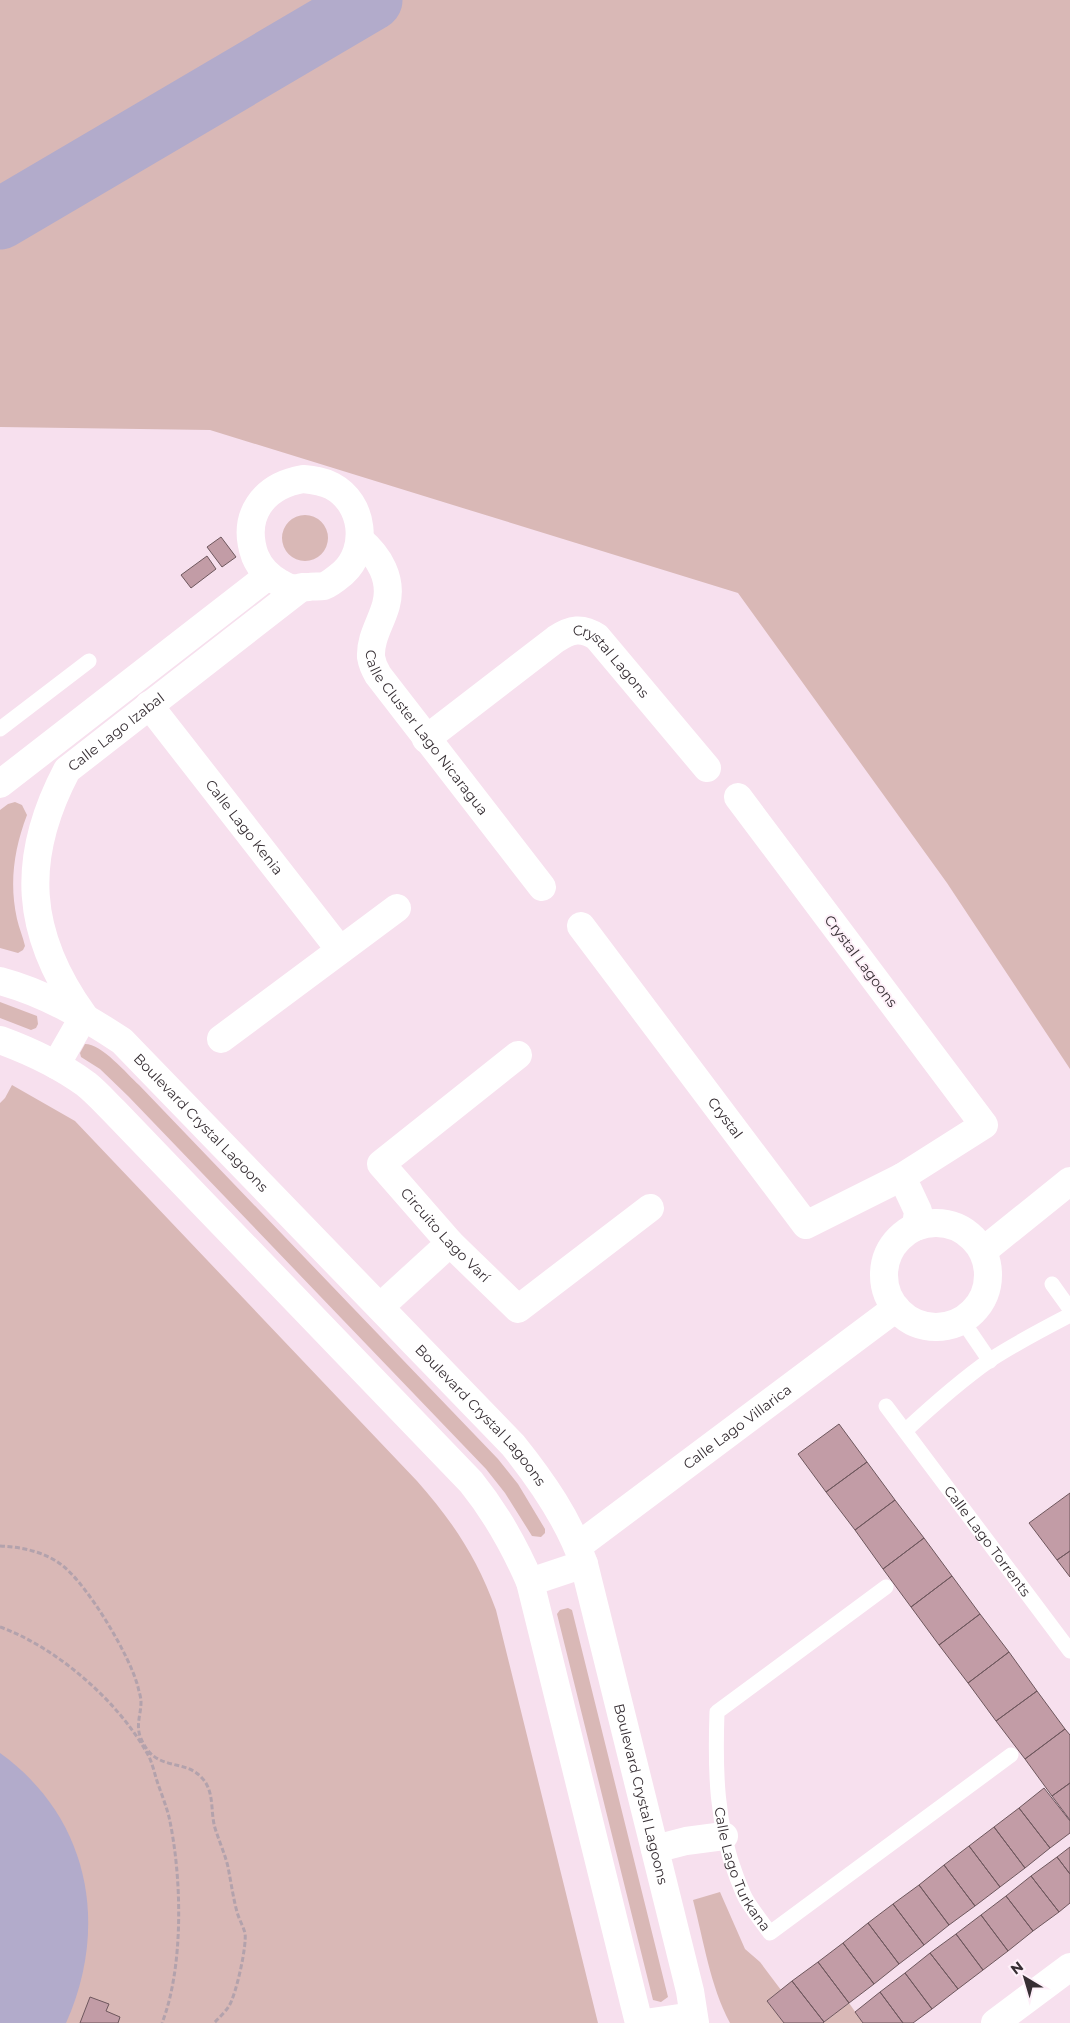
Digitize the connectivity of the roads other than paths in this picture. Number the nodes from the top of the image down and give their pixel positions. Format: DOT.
graph roads {
  1 [pos="360,540"];
  2 [pos="268,576"];
  3 [pos="302,588"];
  4 [pos="89,661"];
  5 [pos="149,705"];
  6 [pos="0,730"];
  7 [pos="426,739"];
  8 [pos="48,746"];
  9 [pos="707,768"];
  10 [pos="67,770"];
  11 [pos="0,784"];
  12 [pos="738,797"];
  13 [pos="542,887"];
  14 [pos="397,908"];
  15 [pos="581,926"];
  16 [pos="340,950"];
  17 [pos="0,981"];
  18 [pos="84,1016"];
  19 [pos="221,1039"];
  20 [pos="0,1040"];
  21 [pos="518,1055"];
  22 [pos="56,1065"];
  23 [pos="984,1125"];
  24 [pos="902,1177"];
  25 [pos="1070,1181"];
  26 [pos="650,1208"];
  27 [pos="916,1227"];
  28 [pos="450,1244"];
  29 [pos="983,1250"];
  30 [pos="1052,1284"];
  31 [pos="380,1307"];
  32 [pos="896,1308"];
  33 [pos="1070,1308"];
  34 [pos="1070,1315"];
  35 [pos="962,1320"];
  36 [pos="990,1361"];
  37 [pos="886,1406"];
  38 [pos="905,1431"];
  39 [pos="581,1555"];
  40 [pos="530,1582"];
  41 [pos="886,1588"];
  42 [pos="1070,1651"];
  43 [pos="1011,1754"];
  44 [pos="724,1836"];
  45 [pos="655,1849"];
  46 [pos="1070,1967"];
  47 [pos="695,2013"];
  48 [pos="639,2023"];
  49 [pos="645,2023"];
  50 [pos="995,2023"];
  1 -- 2 [label="street"];
  1 -- 3 [label="street"];
  1 -- 7 [label="street, Calle Cluster Lago Nicaragua"];
  2 -- 3 [label="street"];
  2 -- 8 [label="street"];
  3 -- 5 [label="street, Calle Lago Izabal"];
  4 -- 6 [label="lane"];
  5 -- 10 [label="street, Calle Lago Izabal"];
  5 -- 16 [label="street, Calle Lago Kenia"];
  7 -- 9 [label="street, Crystal Lagons"];
  7 -- 13 [label="street, Calle Cluster Lago Nicaragua"];
  8 -- 10 [label="street"];
  8 -- 11 [label="street"];
  10 -- 18 [label="street, Calle Lago Izabal"];
  12 -- 23 [label="street, Crystal Lagoons"];
  14 -- 16 [label="street"];
  15 -- 24 [label="street, Crystal"];
  16 -- 19 [label="street"];
  17 -- 18 [label="street, Boulevard Crystal Lagoons"];
  18 -- 22 [label="street"];
  18 -- 31 [label="street, Boulevard Crystal Lagoons"];
  20 -- 22 [label="street"];
  21 -- 28 [label="street, Circuito Lago Varí"];
  22 -- 40 [label="street"];
  23 -- 24 [label="street, Crystal"];
  24 -- 27 [label="street"];
  25 -- 29 [label="street"];
  26 -- 28 [label="street, Circuito Lago Varí"];
  27 -- 29 [label="street"];
  27 -- 32 [label="street"];
  28 -- 31 [label="street"];
  29 -- 35 [label="street"];
  30 -- 33 [label="lane"];
  31 -- 39 [label="street, Boulevard Crystal Lagoons"];
  32 -- 35 [label="street"];
  32 -- 39 [label="street, Calle Lago Villarica"];
  34 -- 36 [label="lane"];
  35 -- 36 [label="lane"];
  36 -- 38 [label="lane"];
  37 -- 38 [label="lane, Calle Lago Torrents"];
  38 -- 42 [label="lane, Calle Lago Torrents"];
  39 -- 40 [label="street, Calle Lago Villarica"];
  39 -- 45 [label="street, Boulevard Crystal Lagoons"];
  40 -- 48 [label="street"];
  41 -- 44 [label="lane, Calle Lago Turkana"];
  43 -- 44 [label="lane, Calle Lago Turkana"];
  44 -- 45 [label="street"];
  45 -- 47 [label="street, Boulevard Crystal Lagoons"];
  46 -- 50 [label="street"];
  47 -- 49 [label="street"];
}
